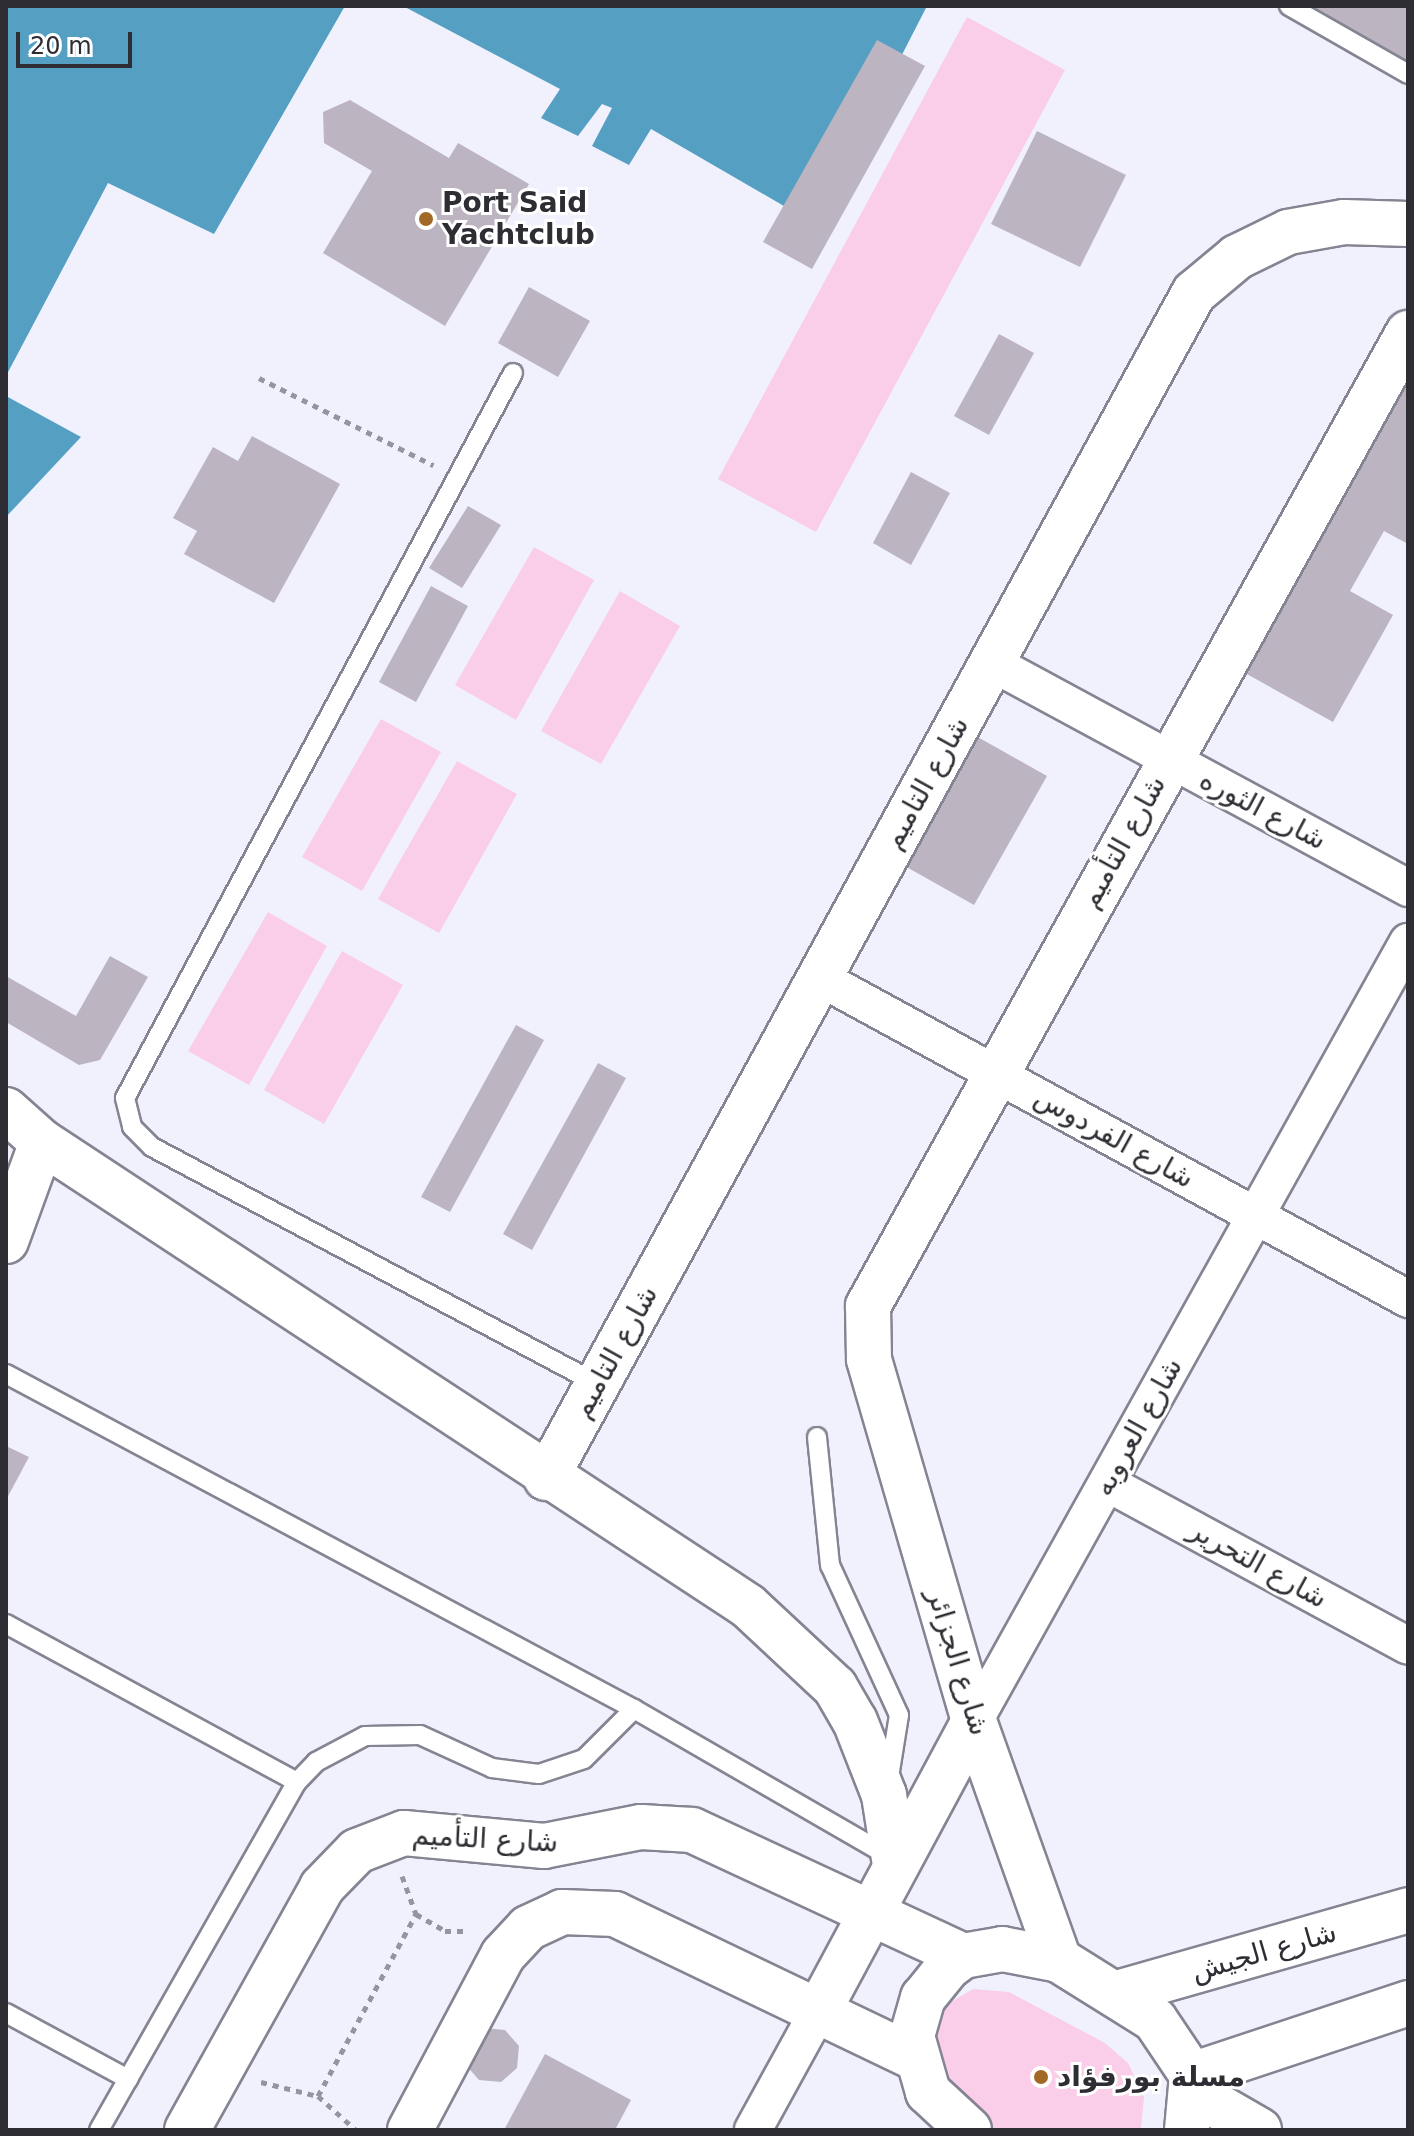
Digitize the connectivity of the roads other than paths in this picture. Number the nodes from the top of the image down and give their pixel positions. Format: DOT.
graph roads {
  1 [pos="1302,9"];
  2 [pos="1408,74"];
  3 [pos="1408,224"];
  4 [pos="1408,333"];
  5 [pos="513,373"];
  6 [pos="992,663"];
  7 [pos="1169,759"];
  8 [pos="1408,888"];
  9 [pos="1408,942"];
  10 [pos="820,978"];
  11 [pos="994,1073"];
  12 [pos="6,1110"];
  13 [pos="24,1146"];
  14 [pos="1256,1216"];
  15 [pos="6,1241"];
  16 [pos="1408,1299"];
  17 [pos="869,1359"];
  18 [pos="6,1374"];
  19 [pos="598,1384"];
  20 [pos="817,1437"];
  21 [pos="546,1478"];
  22 [pos="1107,1483"];
  23 [pos="6,1624"];
  24 [pos="1408,1646"];
  25 [pos="634,1709"];
  26 [pos="974,1721"];
  27 [pos="297,1782"];
  28 [pos="884,1795"];
  29 [pos="544,1846"];
  30 [pos="894,1859"];
  31 [pos="1403,1904"];
  32 [pos="867,1910"];
  33 [pos="562,1912"];
  34 [pos="963,1956"];
  35 [pos="1059,1960"];
  36 [pos="1121,1992"];
  37 [pos="1408,2003"];
  38 [pos="818,2012"];
  39 [pos="6,2013"];
  40 [pos="912,2056"];
  41 [pos="128,2079"];
  42 [pos="1191,2099"];
  43 [pos="197,2113"];
  44 [pos="99,2130"];
  45 [pos="410,2130"];
  46 [pos="753,2130"];
  47 [pos="969,2130"];
  48 [pos="1259,2130"];
  1 -- 2 [label="lane"];
  3 -- 6 [label="street, شارع التاميم"];
  4 -- 7 [label="street, شارع التأميم"];
  5 -- 19 [label="lane"];
  6 -- 7 [label="street, شارع الثوره"];
  6 -- 10 [label="street, شارع التاميم"];
  7 -- 8 [label="street, شارع الثوره"];
  7 -- 11 [label="street, شارع التأميم"];
  9 -- 14 [label="street, شارع العروبه"];
  10 -- 11 [label="street, شارع الفردوس"];
  10 -- 19 [label="street, شارع التاميم"];
  11 -- 14 [label="street, شارع الفردوس"];
  11 -- 17 [label="street, شارع التأميم"];
  12 -- 13 [label="street"];
  13 -- 15 [label="street"];
  13 -- 21 [label="street"];
  14 -- 16 [label="street, شارع الفردوس"];
  14 -- 22 [label="street, شارع العروبه"];
  17 -- 26 [label="street, شارع الجزائر"];
  18 -- 25 [label="lane"];
  19 -- 21 [label="street, شارع التاميم"];
  20 -- 28 [label="lane"];
  21 -- 28 [label="street"];
  22 -- 24 [label="street, شارع التحرير"];
  22 -- 26 [label="street, شارع العروبه"];
  23 -- 27 [label="lane"];
  25 -- 27 [label="lane"];
  25 -- 30 [label="lane"];
  26 -- 30 [label="street, شارع العروبه"];
  26 -- 35 [label="street, شارع الجزائر"];
  27 -- 41 [label="lane"];
  28 -- 30 [label="street"];
  29 -- 32 [label="street, شارع التأميم"];
  29 -- 33 [label="street"];
  29 -- 43 [label="street, شارع التأميم"];
  30 -- 32 [label="street, شارع العروبه"];
  31 -- 36 [label="street, شارع الجيش"];
  32 -- 34 [label="street, شارع التأميم"];
  32 -- 38 [label="street, شارع العروبه"];
  33 -- 38 [label="street"];
  33 -- 45 [label="street"];
  34 -- 35 [label="street"];
  34 -- 40 [label="street"];
  35 -- 36 [label="street"];
  36 -- 42 [label="street"];
  37 -- 42 [label="street"];
  38 -- 40 [label="street"];
  38 -- 46 [label="street"];
  39 -- 41 [label="lane"];
  40 -- 47 [label="street"];
  41 -- 44 [label="lane"];
  42 -- 48 [label="street"];
}
